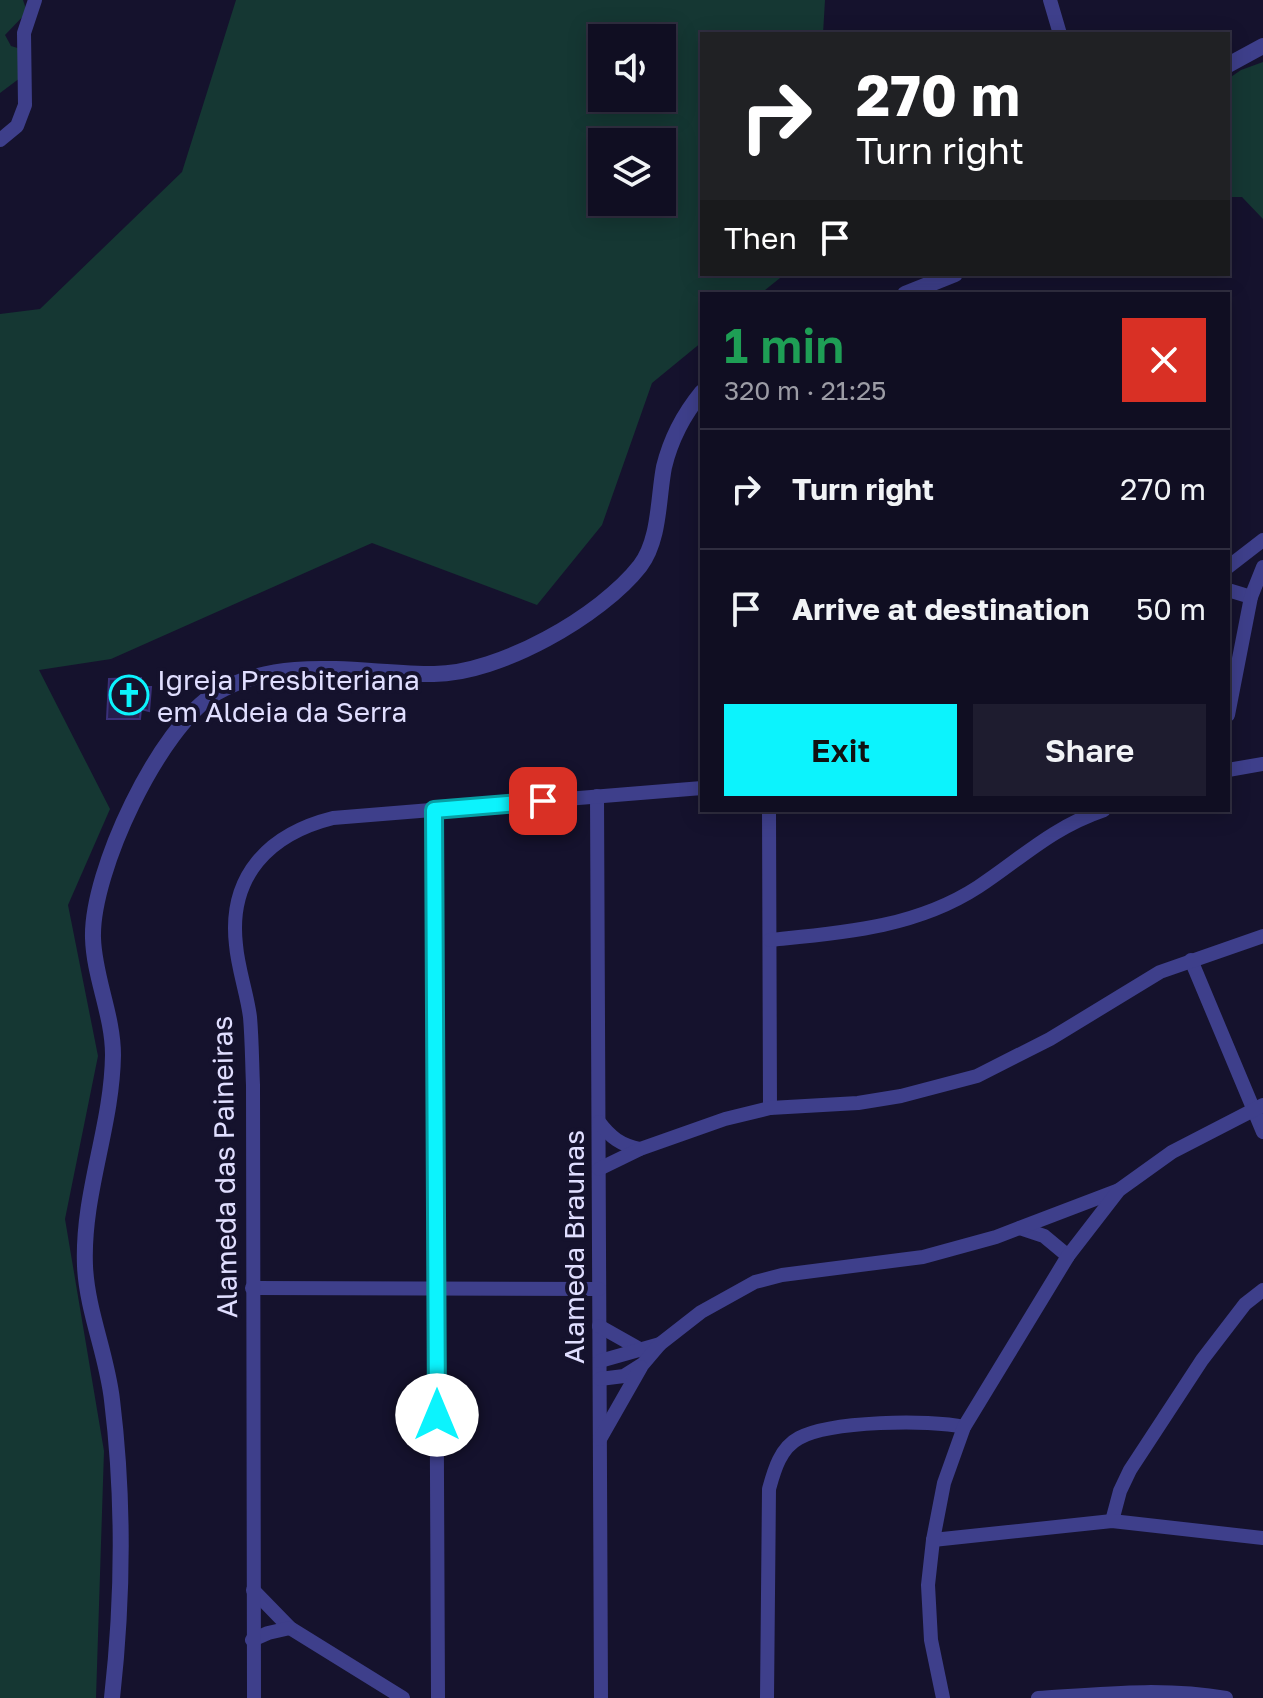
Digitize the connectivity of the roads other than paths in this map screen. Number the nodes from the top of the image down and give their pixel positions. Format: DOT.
graph roads {
  1 [pos="35,0"];
  2 [pos="1050,0"];
  3 [pos="1059,32"];
  4 [pos="1263,46"];
  5 [pos="1230,64"];
  6 [pos="0,140"];
  7 [pos="950,276"];
  8 [pos="910,292"];
  9 [pos="700,395"];
  10 [pos="1263,540"];
  11 [pos="1241,556"];
  12 [pos="1230,565"];
  13 [pos="1262,568"];
  14 [pos="1230,591"];
  15 [pos="1251,597"];
  16 [pos="1230,705"];
  17 [pos="1263,764"];
  18 [pos="1230,770"];
  19 [pos="700,788"];
  20 [pos="597,796"];
  21 [pos="434,810"];
  22 [pos="769,812"];
  23 [pos="1098,812"];
  24 [pos="1263,936"];
  25 [pos="770,940"];
  26 [pos="1191,960"];
  27 [pos="1258,1107"];
  28 [pos="770,1108"];
  29 [pos="599,1121"];
  30 [pos="1263,1132"];
  31 [pos="640,1149"];
  32 [pos="599,1169"];
  33 [pos="1119,1190"];
  34 [pos="1056,1213"];
  35 [pos="1020,1228"];
  36 [pos="1085,1232"];
  37 [pos="1068,1256"];
  38 [pos="252,1288"];
  39 [pos="436,1289"];
  40 [pos="599,1289"];
  41 [pos="1263,1290"];
  42 [pos="599,1326"];
  43 [pos="660,1344"];
  44 [pos="638,1348"];
  45 [pos="600,1361"];
  46 [pos="643,1364"];
  47 [pos="600,1379"];
  48 [pos="964,1427"];
  49 [pos="600,1440"];
  50 [pos="1112,1521"];
  51 [pos="1263,1538"];
  52 [pos="933,1540"];
  53 [pos="253,1590"];
  54 [pos="290,1628"];
  55 [pos="252,1640"];
  56 [pos="112,1698"];
  57 [pos="254,1698"];
  58 [pos="403,1698"];
  59 [pos="438,1698"];
  60 [pos="601,1698"];
  61 [pos="767,1698"];
  62 [pos="943,1698"];
  63 [pos="1038,1698"];
  64 [pos="1226,1698"];
  1 -- 6 [label="street"];
  2 -- 3 [label="street"];
  4 -- 5 [label="street"];
  7 -- 8 [label="street"];
  9 -- 56 [label="street"];
  10 -- 11 [label="street"];
  11 -- 12 [label="street"];
  11 -- 13 [label="street"];
  13 -- 15 [label="street"];
  14 -- 15 [label="street"];
  15 -- 16 [label="street"];
  17 -- 18 [label="street"];
  19 -- 20 [label="street, Alameda das Paineiras"];
  20 -- 21 [label="street, Alameda das Paineiras"];
  20 -- 29 [label="street, Alameda Braunas"];
  21 -- 38 [label="street, Alameda das Paineiras"];
  21 -- 39 [label="street"];
  22 -- 25 [label="street"];
  23 -- 25 [label="street"];
  24 -- 26 [label="street"];
  25 -- 28 [label="street"];
  26 -- 27 [label="street"];
  26 -- 28 [label="street"];
  27 -- 30 [label="street"];
  27 -- 33 [label="street"];
  28 -- 31 [label="street"];
  29 -- 31 [label="street"];
  29 -- 32 [label="street, Alameda Braunas"];
  31 -- 32 [label="street"];
  32 -- 40 [label="street, Alameda Braunas"];
  33 -- 34 [label="street"];
  33 -- 36 [label="street"];
  34 -- 35 [label="street"];
  34 -- 36 [label="street"];
  35 -- 37 [label="street"];
  35 -- 43 [label="street"];
  36 -- 37 [label="street"];
  37 -- 48 [label="street"];
  38 -- 39 [label="street"];
  38 -- 53 [label="street, Alameda das Paineiras"];
  39 -- 40 [label="street"];
  39 -- 59 [label="street"];
  40 -- 42 [label="street, Alameda Braunas"];
  41 -- 50 [label="street"];
  42 -- 44 [label="street"];
  42 -- 45 [label="street, Alameda Braunas"];
  43 -- 44 [label="street"];
  43 -- 46 [label="street"];
  44 -- 45 [label="street"];
  45 -- 47 [label="street, Alameda Braunas"];
  46 -- 47 [label="street"];
  46 -- 49 [label="street"];
  47 -- 49 [label="street, Alameda Braunas"];
  48 -- 52 [label="street"];
  48 -- 61 [label="street"];
  49 -- 60 [label="street, Alameda Braunas"];
  50 -- 51 [label="street"];
  50 -- 52 [label="street"];
  52 -- 62 [label="street"];
  53 -- 54 [label="street"];
  53 -- 55 [label="street, Alameda das Paineiras"];
  54 -- 55 [label="street"];
  54 -- 58 [label="street"];
  55 -- 57 [label="street, Alameda das Paineiras"];
  63 -- 64 [label="street"];
}
